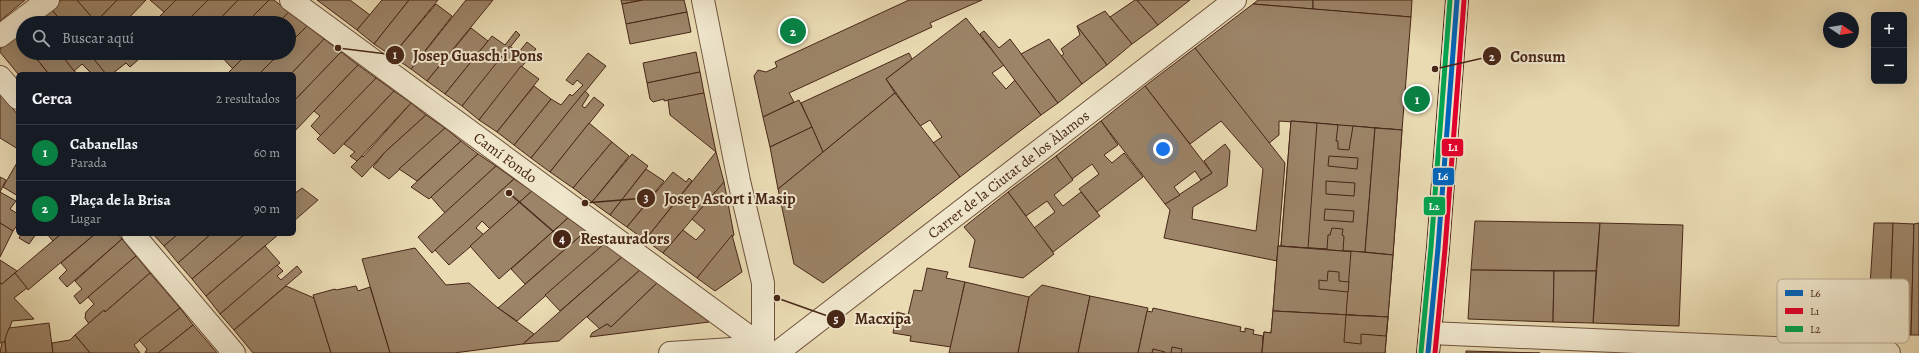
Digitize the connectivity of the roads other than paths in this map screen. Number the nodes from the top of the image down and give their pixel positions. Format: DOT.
graph roads {
  1 [pos="48,0"];
  2 [pos="292,0"];
  3 [pos="703,0"];
  4 [pos="1235,0"];
  5 [pos="1457,0"];
  6 [pos="27,16"];
  7 [pos="16,24"];
  8 [pos="0,36"];
  9 [pos="0,77"];
  10 [pos="16,96"];
  11 [pos="135,236"];
  12 [pos="1429,343"];
  13 [pos="775,351"];
  14 [pos="1825,351"];
  15 [pos="234,353"];
  16 [pos="670,353"];
  17 [pos="1889,353"];
  1 -- 6 [label="street"];
  2 -- 13 [label="street, Camí Fondo"];
  3 -- 13 [label="street"];
  4 -- 13 [label="street, Carrer de la Ciutat de los Àlamos"];
  5 -- 12 [label="street"];
  7 -- 8 [label="street"];
  9 -- 10 [label="street"];
  11 -- 15 [label="street"];
  12 -- 14 [label="street"];
  13 -- 16 [label="street"];
  14 -- 17 [label="street"];
}
